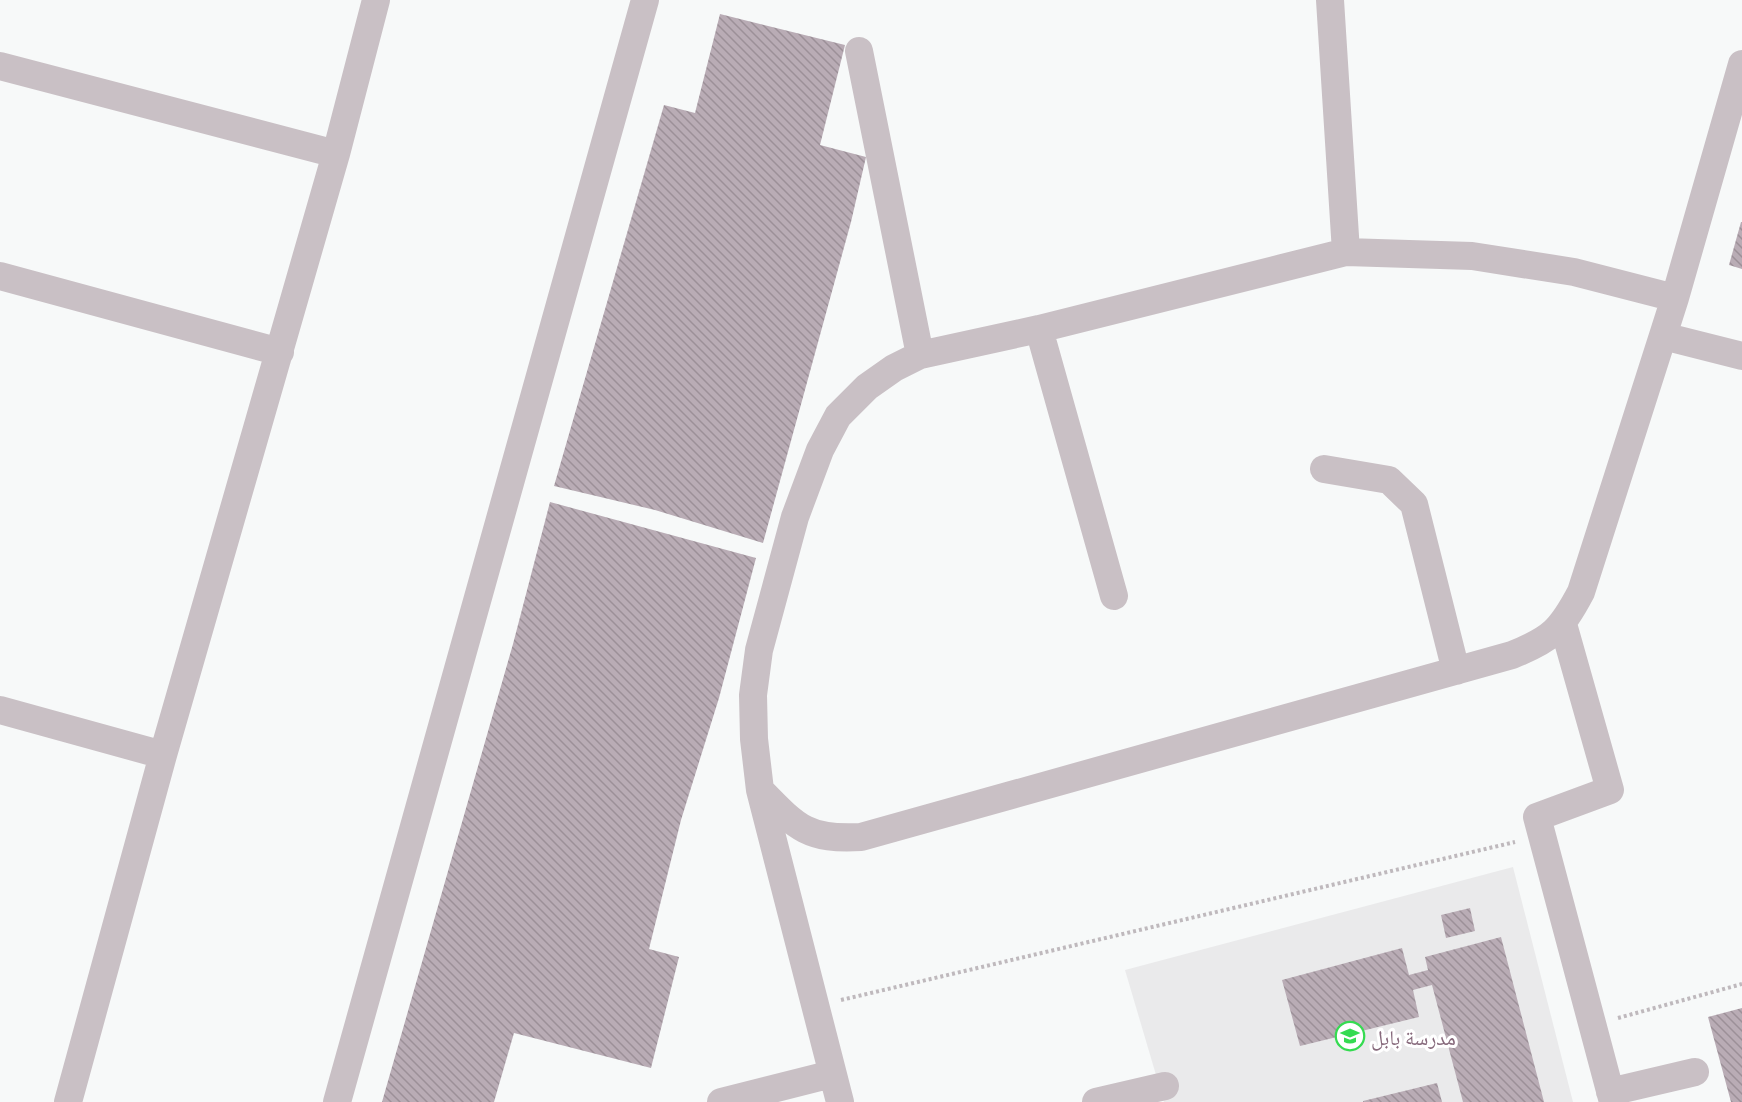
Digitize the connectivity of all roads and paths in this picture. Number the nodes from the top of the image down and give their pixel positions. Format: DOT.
graph roads {
  1 [pos="376,0"];
  2 [pos="645,0"];
  3 [pos="1330,0"];
  4 [pos="859,51"];
  5 [pos="1742,64"];
  6 [pos="0,66"];
  7 [pos="336,154"];
  8 [pos="1346,252"];
  9 [pos="0,276"];
  10 [pos="1675,298"];
  11 [pos="1039,329"];
  12 [pos="1663,336"];
  13 [pos="280,352"];
  14 [pos="920,355"];
  15 [pos="1742,357"];
  16 [pos="1324,469"];
  17 [pos="1114,596"];
  18 [pos="1563,624"];
  19 [pos="1456,671"];
  20 [pos="0,710"];
  21 [pos="163,755"];
  22 [pos="760,790"];
  23 [pos="1542,836"];
  24 [pos="1742,984"];
  25 [pos="815,1006"];
  26 [pos="1592,1025"];
  27 [pos="1695,1072"];
  28 [pos="832,1074"];
  29 [pos="1165,1086"];
  30 [pos="1612,1097"];
  31 [pos="68,1102"];
  32 [pos="338,1102"];
  33 [pos="721,1102"];
  34 [pos="840,1102"];
  35 [pos="1096,1102"];
  1 -- 7 [label="street"];
  2 -- 32 [label="street"];
  3 -- 8 [label="street"];
  4 -- 14 [label="street"];
  5 -- 10 [label="street"];
  6 -- 7 [label="street"];
  7 -- 13 [label="street"];
  8 -- 10 [label="street"];
  8 -- 11 [label="street"];
  9 -- 13 [label="street"];
  10 -- 12 [label="street"];
  11 -- 14 [label="street"];
  11 -- 17 [label="street"];
  12 -- 15 [label="street"];
  12 -- 18 [label="street"];
  13 -- 21 [label="street"];
  14 -- 22 [label="street"];
  16 -- 19 [label="street"];
  18 -- 19 [label="street"];
  18 -- 23 [label="street"];
  19 -- 22 [label="street"];
  20 -- 21 [label="street"];
  21 -- 31 [label="street"];
  22 -- 25 [label="street"];
  23 -- 25 [label="path"];
  23 -- 26 [label="street"];
  24 -- 26 [label="path"];
  25 -- 28 [label="street"];
  26 -- 30 [label="street"];
  27 -- 30 [label="street"];
  28 -- 33 [label="street"];
  28 -- 34 [label="street"];
  29 -- 35 [label="street"];
}
